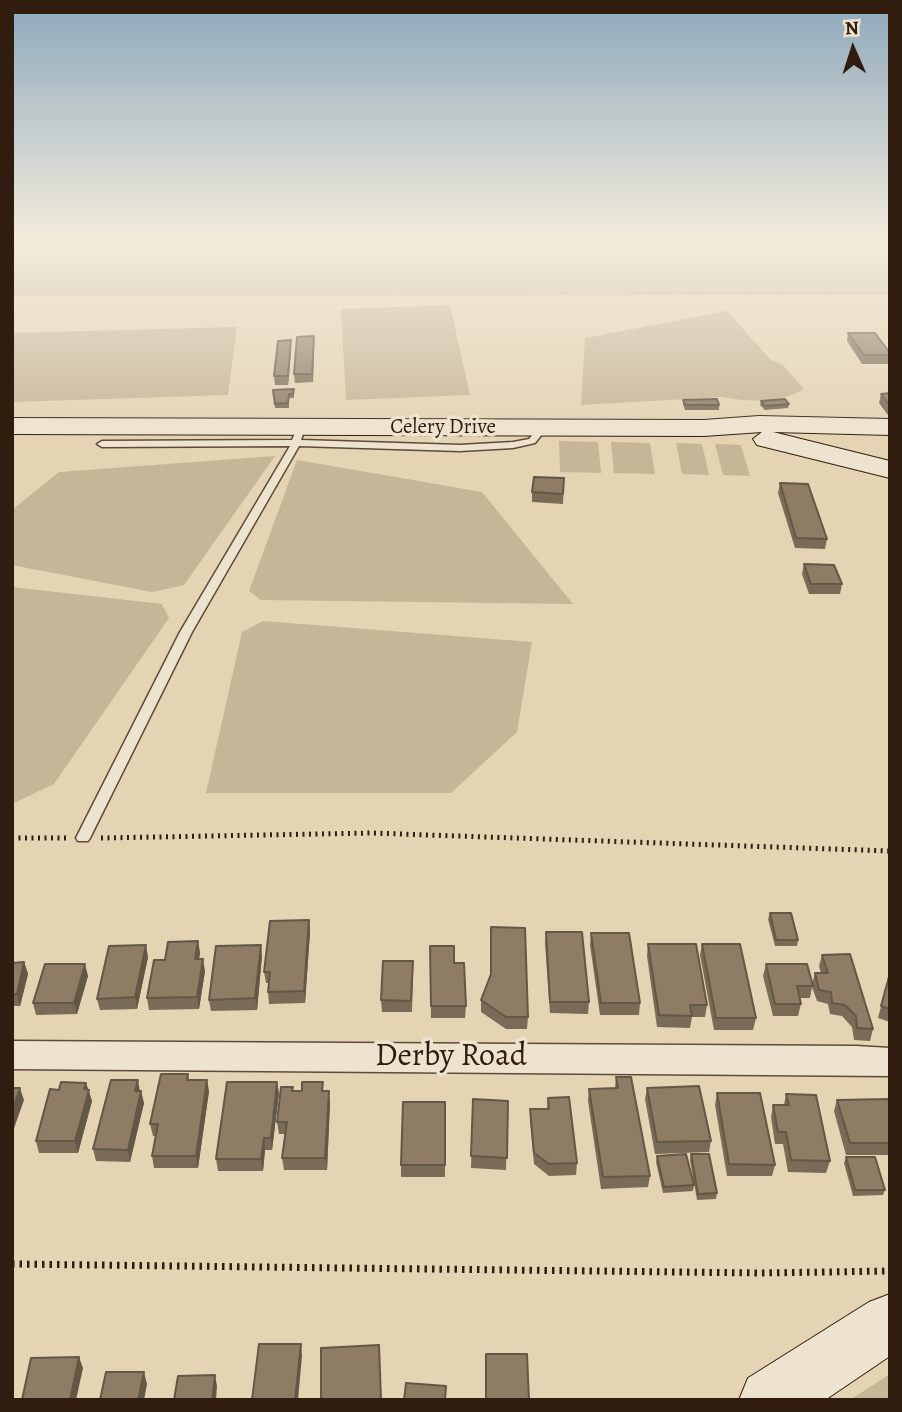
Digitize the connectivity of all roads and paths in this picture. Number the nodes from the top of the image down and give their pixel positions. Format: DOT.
graph roads {
  1 [pos="12,425"];
  2 [pos="890,427"];
  3 [pos="182,428"];
  4 [pos="704,428"];
  5 [pos="12,432"];
  6 [pos="299,435"];
  7 [pos="102,444"];
  8 [pos="890,470"];
  9 [pos="12,838"];
  10 [pos="83,838"];
  11 [pos="890,851"];
  12 [pos="12,1055"];
  13 [pos="890,1062"];
  14 [pos="12,1264"];
  15 [pos="890,1271"];
  16 [pos="890,1322"];
  17 [pos="770,1400"];
  1 -- 3 [label="street, Celery Drive"];
  2 -- 4 [label="street, Celery Drive"];
  3 -- 5 [label="street, Celery Drive"];
  3 -- 6 [label="street, Celery Drive"];
  4 -- 6 [label="street, Celery Drive"];
  4 -- 8 [label="street, Celery Drive"];
  6 -- 7 [label="lane"];
  6 -- 10 [label="lane"];
  9 -- 10 [label="path"];
  10 -- 11 [label="path"];
  12 -- 13 [label="street, Derby Road"];
  14 -- 15 [label="path"];
  16 -- 17 [label="street"];
}
